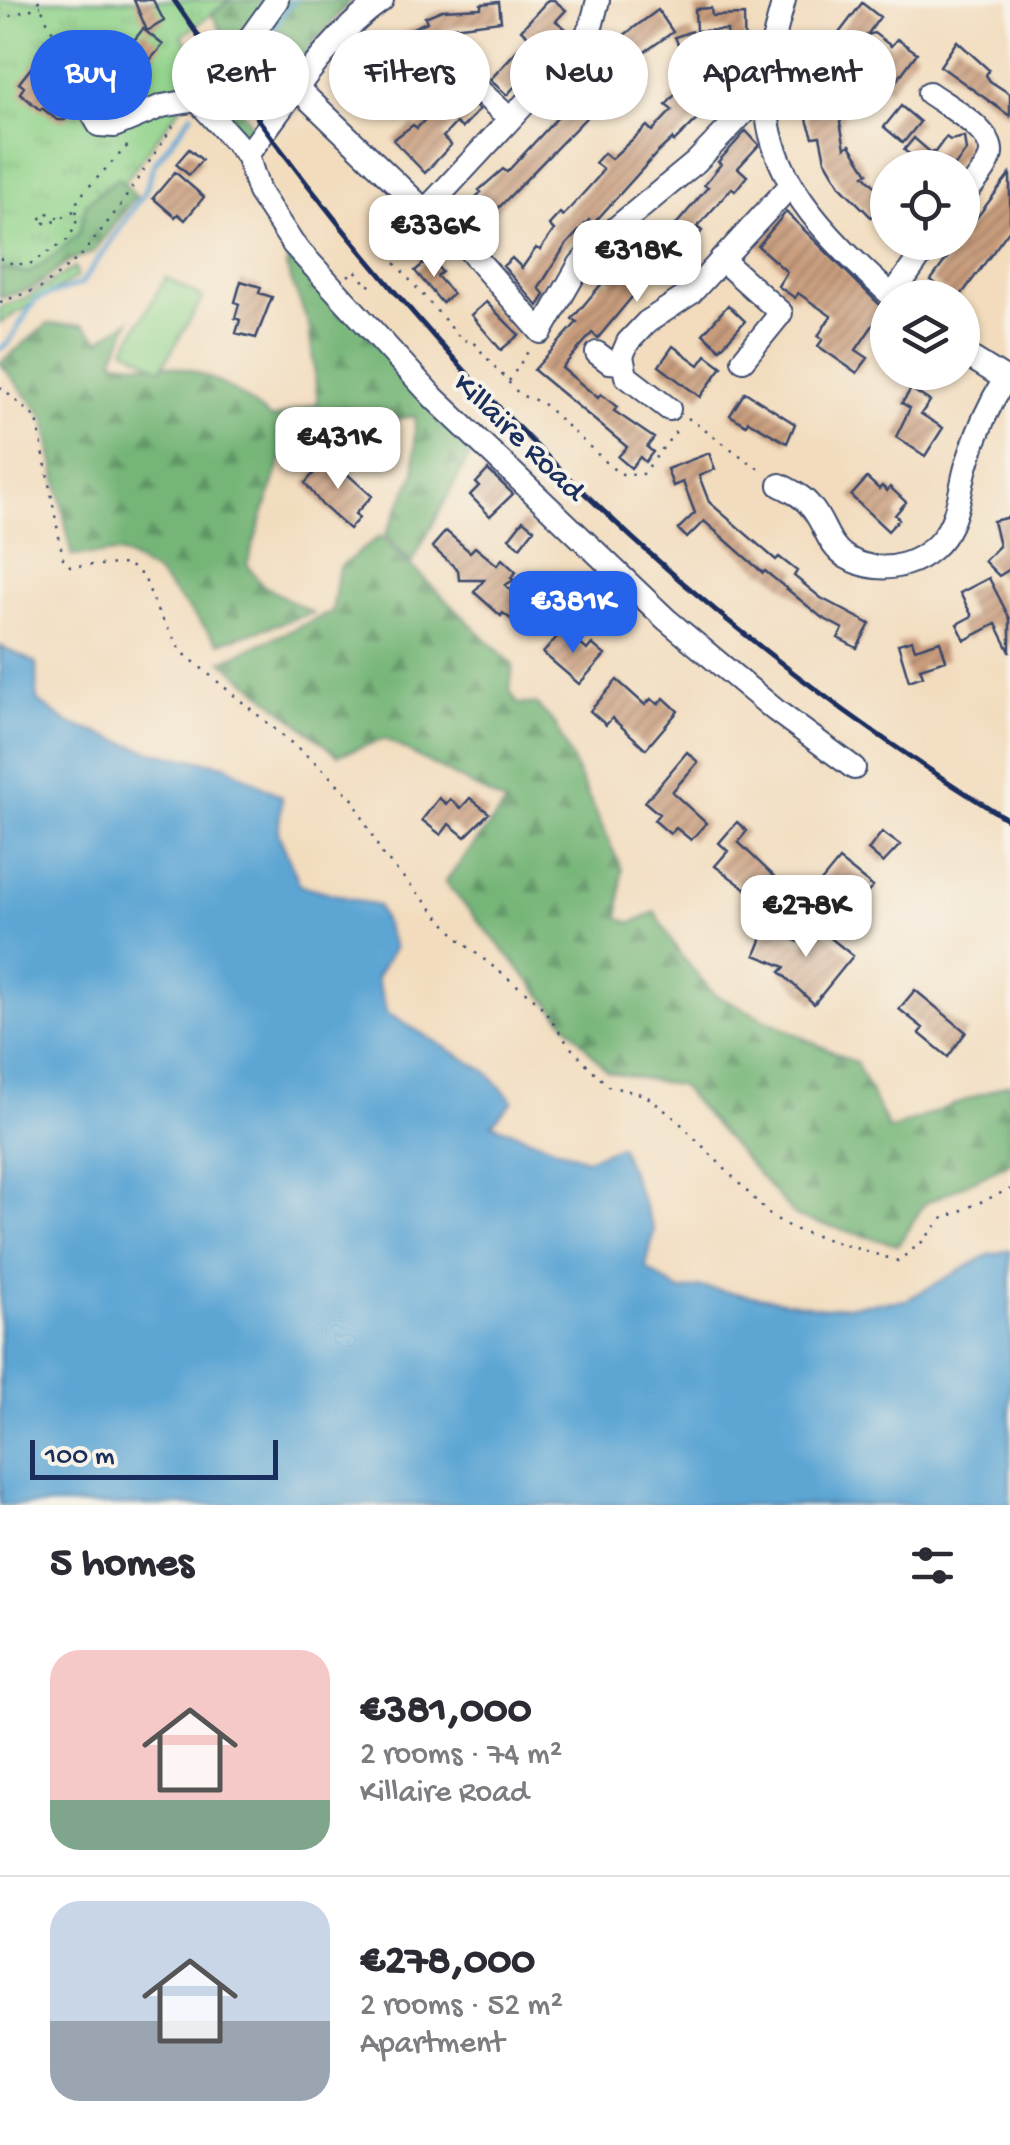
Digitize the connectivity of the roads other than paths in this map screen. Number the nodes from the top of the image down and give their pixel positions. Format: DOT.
graph roads {
  1 [pos="277,0"];
  2 [pos="382,0"];
  3 [pos="598,0"];
  4 [pos="784,0"];
  5 [pos="255,30"];
  6 [pos="589,30"];
  7 [pos="777,30"];
  8 [pos="309,76"];
  9 [pos="929,92"];
  10 [pos="309,100"];
  11 [pos="490,101"];
  12 [pos="96,120"];
  13 [pos="128,120"];
  14 [pos="215,120"];
  15 [pos="274,120"];
  16 [pos="510,120"];
  17 [pos="737,120"];
  18 [pos="770,120"];
  19 [pos="247,155"];
  20 [pos="980,172"];
  21 [pos="790,186"];
  22 [pos="425,211"];
  23 [pos="423,242"];
  24 [pos="720,259"];
  25 [pos="876,280"];
  26 [pos="597,353"];
  27 [pos="743,360"];
  28 [pos="622,363"];
  29 [pos="980,363"];
  30 [pos="1007,380"];
  31 [pos="669,409"];
  32 [pos="780,485"];
  33 [pos="854,768"];
  1 -- 5 [label="street"];
  2 -- 8 [label="street"];
  3 -- 6 [label="street"];
  4 -- 7 [label="street"];
  9 -- 20 [label="street"];
  10 -- 22 [label="street"];
  11 -- 16 [label="street"];
  12 -- 13 [label="street"];
  14 -- 19 [label="street, Killaire Road"];
  15 -- 19 [label="street"];
  16 -- 22 [label="street"];
  17 -- 22 [label="street"];
  18 -- 21 [label="street"];
  19 -- 33 [label="street, Killaire Road"];
  21 -- 24 [label="street"];
  21 -- 25 [label="street"];
  22 -- 23 [label="street"];
  24 -- 27 [label="street"];
  24 -- 28 [label="street"];
  26 -- 28 [label="street"];
  28 -- 31 [label="street"];
  29 -- 30 [label="street"];
  30 -- 32 [label="street"];
}
